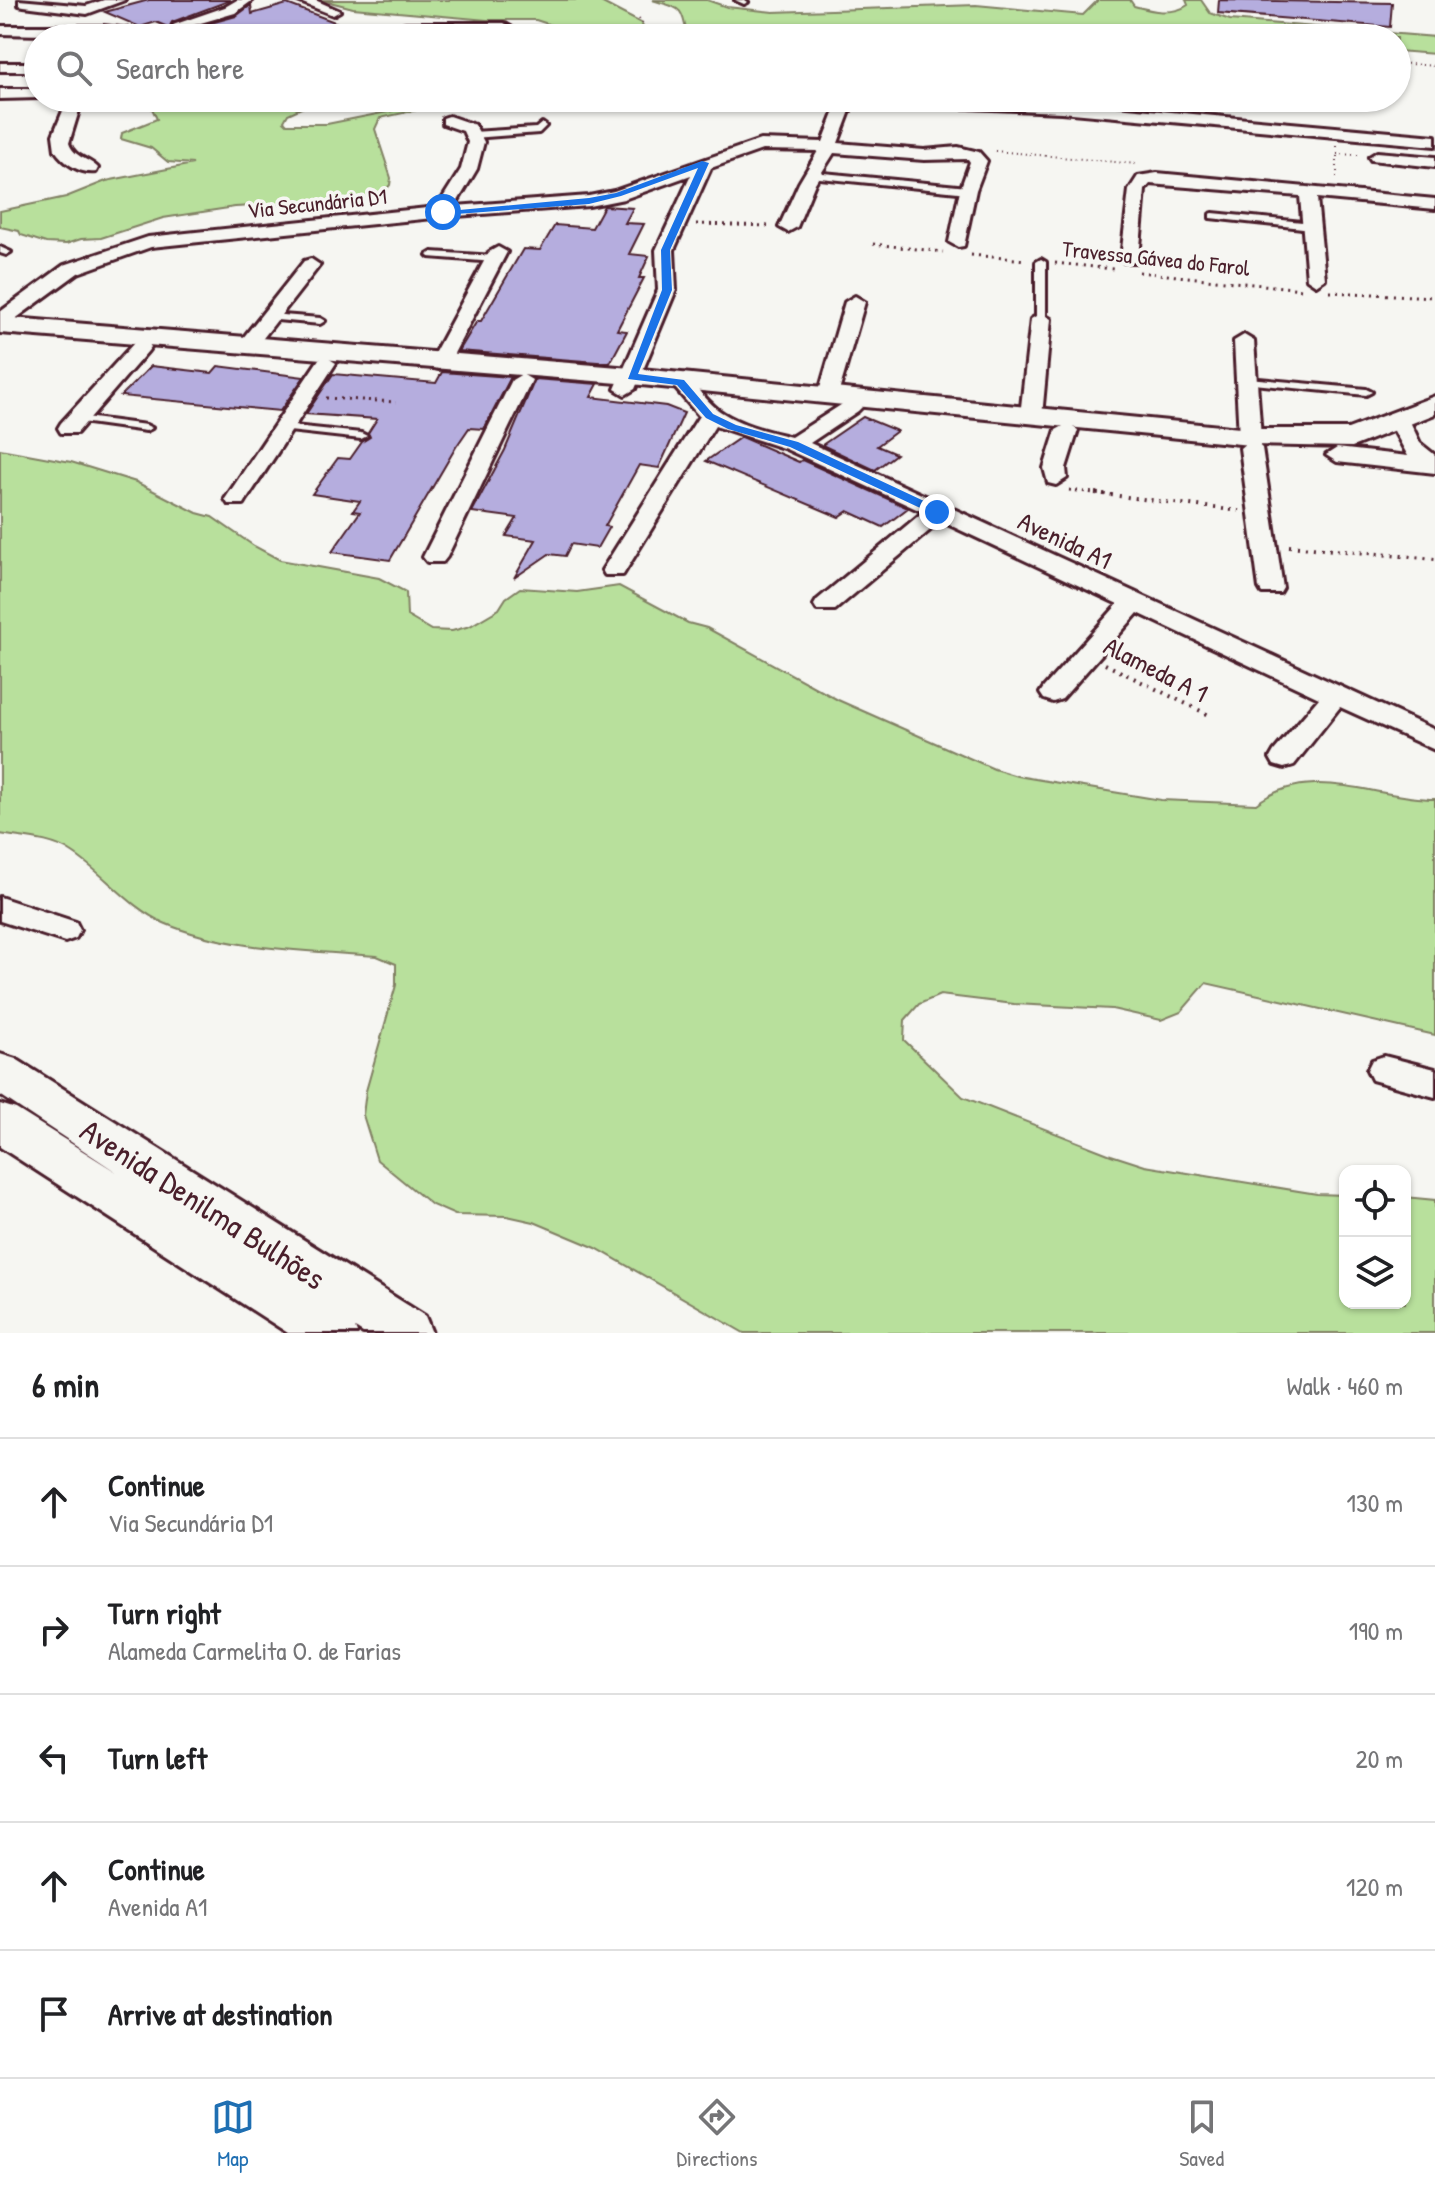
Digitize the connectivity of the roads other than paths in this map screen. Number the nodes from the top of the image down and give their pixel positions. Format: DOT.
graph roads {
  1 [pos="118,0"];
  2 [pos="246,0"];
  3 [pos="302,0"];
  4 [pos="24,2"];
  5 [pos="333,11"];
  6 [pos="183,24"];
  7 [pos="0,30"];
  8 [pos="24,30"];
  9 [pos="0,67"];
  10 [pos="24,67"];
  11 [pos="0,94"];
  12 [pos="24,94"];
  13 [pos="70,112"];
  14 [pos="842,112"];
  15 [pos="1114,112"];
  16 [pos="449,121"];
  17 [pos="542,126"];
  18 [pos="473,135"];
  19 [pos="1435,141"];
  20 [pos="829,147"];
  21 [pos="1377,157"];
  22 [pos="1435,162"];
  23 [pos="705,163"];
  24 [pos="90,168"];
  25 [pos="813,175"];
  26 [pos="968,190"];
  27 [pos="1308,192"];
  28 [pos="1435,204"];
  29 [pos="443,212"];
  30 [pos="1213,216"];
  31 [pos="1312,226"];
  32 [pos="788,227"];
  33 [pos="957,249"];
  34 [pos="432,255"];
  35 [pos="496,255"];
  36 [pos="1041,262"];
  37 [pos="311,265"];
  38 [pos="1128,267"];
  39 [pos="1315,287"];
  40 [pos="855,302"];
  41 [pos="270,317"];
  42 [pos="1041,319"];
  43 [pos="320,321"];
  44 [pos="0,323"];
  45 [pos="0,339"];
  46 [pos="1244,341"];
  47 [pos="141,347"];
  48 [pos="246,347"];
  49 [pos="326,363"];
  50 [pos="439,363"];
  51 [pos="1248,381"];
  52 [pos="628,382"];
  53 [pos="520,384"];
  54 [pos="684,388"];
  55 [pos="1366,392"];
  56 [pos="839,401"];
  57 [pos="1435,404"];
  58 [pos="710,416"];
  59 [pos="1031,416"];
  60 [pos="73,423"];
  61 [pos="1435,424"];
  62 [pos="146,428"];
  63 [pos="284,428"];
  64 [pos="1402,428"];
  65 [pos="1067,430"];
  66 [pos="361,436"];
  67 [pos="1250,442"];
  68 [pos="794,444"];
  69 [pos="1345,447"];
  70 [pos="1435,464"];
  71 [pos="1056,478"];
  72 [pos="236,499"];
  73 [pos="937,512"];
  74 [pos="435,557"];
  75 [pos="614,570"];
  76 [pos="1271,588"];
  77 [pos="1133,603"];
  78 [pos="826,605"];
  79 [pos="1053,693"];
  80 [pos="1336,694"];
  81 [pos="1435,741"];
  82 [pos="1284,758"];
  83 [pos="2,912"];
  84 [pos="65,930"];
  85 [pos="1384,1070"];
  86 [pos="0,1072"];
  87 [pos="1435,1083"];
  88 [pos="0,1123"];
  89 [pos="332,1333"];
  90 [pos="407,1333"];
  1 -- 4 [label="street"];
  2 -- 6 [label="street"];
  3 -- 5 [label="street"];
  7 -- 8 [label="street"];
  9 -- 10 [label="street"];
  11 -- 12 [label="street"];
  13 -- 24 [label="street"];
  14 -- 20 [label="street"];
  15 -- 19 [label="street"];
  16 -- 18 [label="street"];
  17 -- 18 [label="lane"];
  18 -- 29 [label="street"];
  20 -- 23 [label="street, Via Secundária D1"];
  20 -- 25 [label="street"];
  20 -- 26 [label="street, Via Secundária D1"];
  21 -- 22 [label="street"];
  23 -- 29 [label="street, Via Secundária D1"];
  23 -- 52 [label="street"];
  25 -- 26 [label="lane"];
  25 -- 32 [label="street"];
  26 -- 33 [label="street"];
  27 -- 28 [label="street"];
  27 -- 31 [label="street"];
  27 -- 38 [label="street"];
  29 -- 44 [label="street, Via Secundária D1"];
  30 -- 31 [label="lane"];
  31 -- 39 [label="street"];
  34 -- 35 [label="lane"];
  35 -- 50 [label="street"];
  36 -- 42 [label="lane"];
  37 -- 41 [label="street"];
  40 -- 56 [label="street"];
  41 -- 43 [label="lane"];
  41 -- 48 [label="street"];
  42 -- 59 [label="street"];
  44 -- 48 [label="street"];
  45 -- 47 [label="street"];
  46 -- 51 [label="street"];
  47 -- 49 [label="street"];
  47 -- 60 [label="street"];
  48 -- 50 [label="street"];
  49 -- 53 [label="street"];
  49 -- 63 [label="street"];
  50 -- 52 [label="street"];
  51 -- 55 [label="lane"];
  51 -- 67 [label="street"];
  52 -- 53 [label="street"];
  52 -- 54 [label="street"];
  53 -- 74 [label="street"];
  54 -- 56 [label="street"];
  54 -- 58 [label="street, Avenida A1"];
  56 -- 59 [label="street"];
  56 -- 65 [label="street"];
  56 -- 68 [label="street"];
  57 -- 64 [label="street"];
  58 -- 68 [label="street, Avenida A1"];
  58 -- 75 [label="street"];
  59 -- 67 [label="street"];
  60 -- 62 [label="lane"];
  61 -- 64 [label="street"];
  63 -- 66 [label="lane"];
  63 -- 72 [label="street"];
  64 -- 69 [label="street"];
  64 -- 70 [label="street"];
  65 -- 67 [label="street"];
  65 -- 71 [label="street"];
  67 -- 69 [label="street"];
  67 -- 76 [label="street"];
  68 -- 73 [label="street, Avenida A1"];
  69 -- 70 [label="street"];
  73 -- 77 [label="street, Avenida A1"];
  73 -- 78 [label="street"];
  77 -- 79 [label="street"];
  77 -- 80 [label="street, Avenida A1"];
  80 -- 81 [label="street, Avenida A1"];
  80 -- 82 [label="street"];
  83 -- 84 [label="street"];
  85 -- 87 [label="street"];
  86 -- 90 [label="street, Avenida Denilma Bulhões"];
  88 -- 89 [label="street, Avenida Denilma Bulhões"];
}
